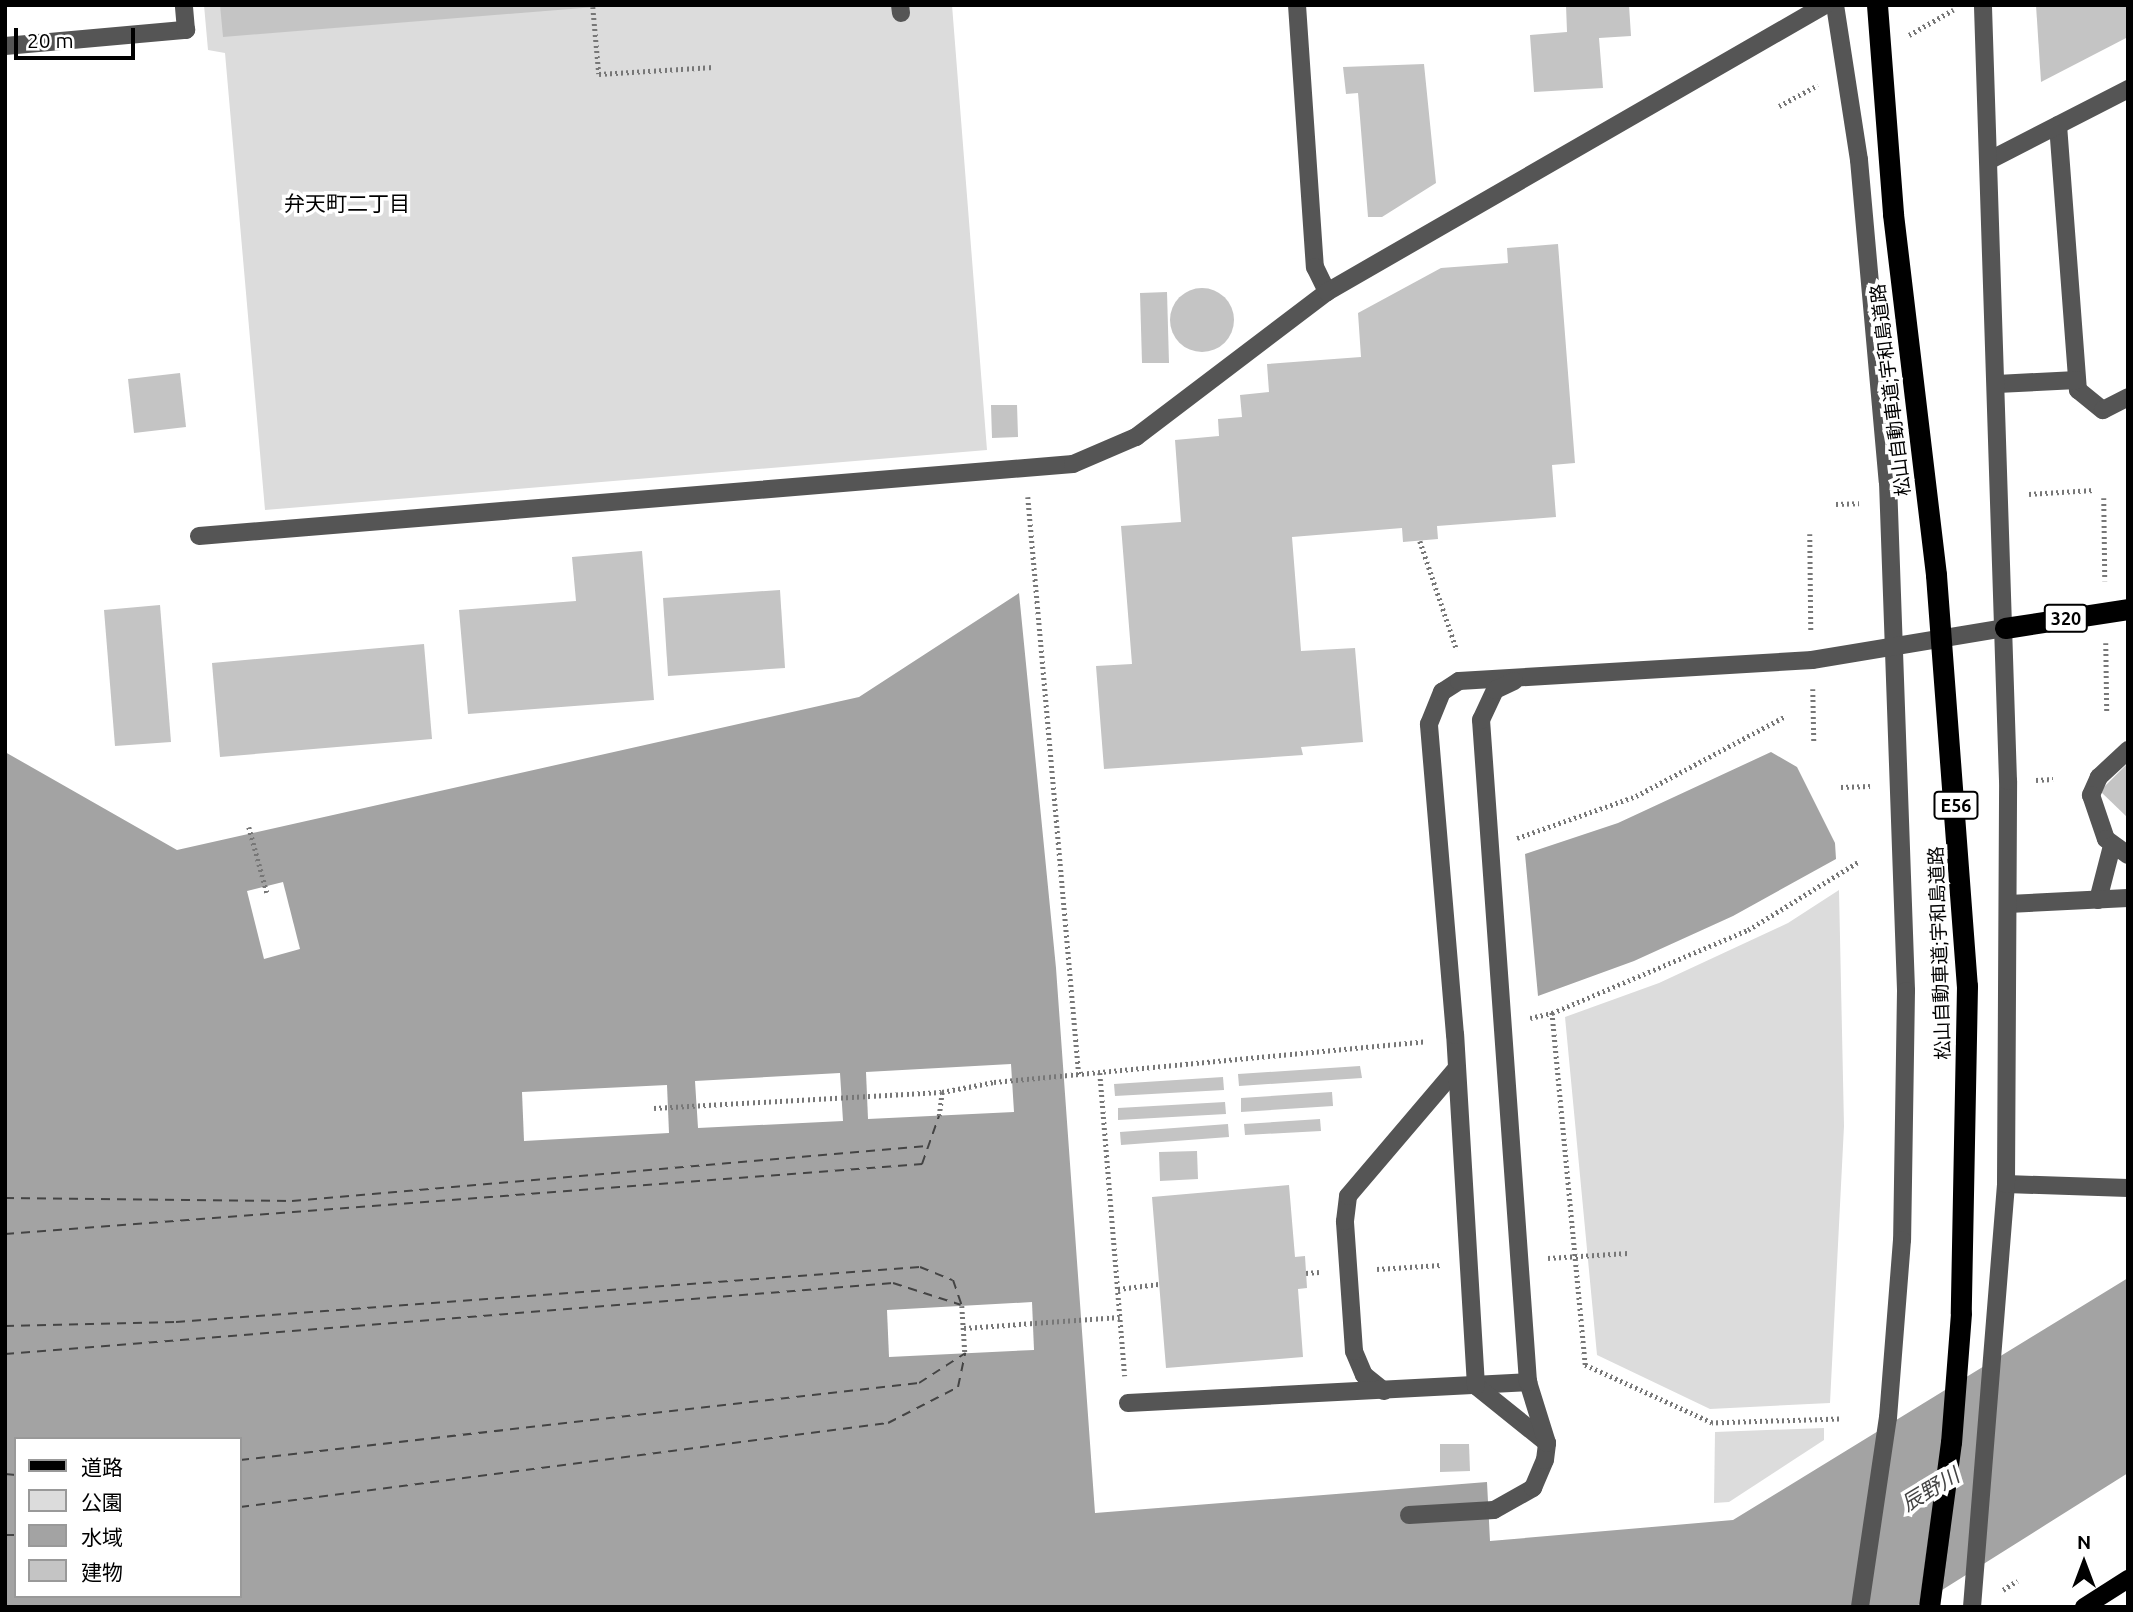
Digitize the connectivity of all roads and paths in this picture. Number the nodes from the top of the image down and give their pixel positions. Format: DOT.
graph roads {
  1 [pos="184,5"];
  2 [pos="1297,5"];
  3 [pos="1825,5"];
  4 [pos="1835,5"];
  5 [pos="1877,5"];
  6 [pos="1983,5"];
  7 [pos="593,7"];
  8 [pos="5,46"];
  9 [pos="715,67"];
  10 [pos="2128,89"];
  11 [pos="2058,125"];
  12 [pos="1990,160"];
  13 [pos="1327,292"];
  14 [pos="2077,380"];
  15 [pos="1997,384"];
  16 [pos="2128,397"];
  17 [pos="1025,467"];
  18 [pos="2094,490"];
  19 [pos="2000,495"];
  20 [pos="1889,502"];
  21 [pos="1836,504"];
  22 [pos="199,536"];
  23 [pos="1419,541"];
  24 [pos="2128,610"];
  25 [pos="2005,628"];
  26 [pos="1894,648"];
  27 [pos="1457,650"];
  28 [pos="1520,678"];
  29 [pos="1786,716"];
  30 [pos="2128,750"];
  31 [pos="249,827"];
  32 [pos="1490,846"];
  33 [pos="2120,851"];
  34 [pos="1858,862"];
  35 [pos="268,893"];
  36 [pos="2128,898"];
  37 [pos="2098,900"];
  38 [pos="2008,904"];
  39 [pos="1424,1042"];
  40 [pos="1457,1068"];
  41 [pos="1100,1073"];
  42 [pos="1079,1075"];
  43 [pos="942,1092"];
  44 [pos="654,1108"];
  45 [pos="939,1116"];
  46 [pos="2007,1184"];
  47 [pos="2128,1188"];
  48 [pos="1159,1284"];
  49 [pos="1118,1289"];
  50 [pos="962,1306"];
  51 [pos="1120,1317"];
  52 [pos="964,1328"];
  53 [pos="965,1353"];
  54 [pos="1528,1382"];
  55 [pos="1476,1386"];
  56 [pos="1384,1391"];
  57 [pos="1128,1403"];
  58 [pos="1839,1419"];
  59 [pos="1547,1443"];
  60 [pos="1409,1515"];
  61 [pos="2128,1579"];
  62 [pos="1860,1607"];
  63 [pos="1929,1607"];
  64 [pos="1972,1607"];
  65 [pos="2084,1607"];
  1 -- 8 [label="street"];
  2 -- 13 [label="street"];
  3 -- 13 [label="street"];
  4 -- 20 [label="street"];
  5 -- 63 [label="highway, 松山自動車道;宇和島道路 / E56"];
  6 -- 12 [label="street"];
  7 -- 9 [label="path"];
  10 -- 11 [label="street"];
  11 -- 12 [label="street"];
  11 -- 14 [label="street"];
  12 -- 15 [label="street"];
  13 -- 17 [label="street"];
  14 -- 15 [label="street"];
  14 -- 16 [label="street"];
  15 -- 19 [label="street"];
  17 -- 22 [label="street"];
  17 -- 42 [label="path"];
  18 -- 19 [label="path"];
  19 -- 25 [label="street"];
  20 -- 21 [label="path"];
  20 -- 26 [label="street"];
  23 -- 27 [label="path"];
  24 -- 25 [label="highway, 320"];
  25 -- 26 [label="street"];
  25 -- 38 [label="street"];
  26 -- 28 [label="street"];
  26 -- 62 [label="street"];
  28 -- 32 [label="street"];
  28 -- 40 [label="street"];
  29 -- 32 [label="path"];
  30 -- 33 [label="street"];
  31 -- 35 [label="path"];
  32 -- 54 [label="street"];
  33 -- 37 [label="street"];
  34 -- 58 [label="path"];
  36 -- 37 [label="street"];
  37 -- 38 [label="street"];
  38 -- 46 [label="street"];
  39 -- 41 [label="path"];
  40 -- 55 [label="street"];
  40 -- 56 [label="street"];
  41 -- 42 [label="path"];
  41 -- 49 [label="path"];
  42 -- 43 [label="path"];
  43 -- 44 [label="path"];
  43 -- 45 [label="path"];
  46 -- 47 [label="street"];
  46 -- 64 [label="street"];
  48 -- 49 [label="path"];
  49 -- 51 [label="path"];
  50 -- 52 [label="path"];
  51 -- 52 [label="path"];
  51 -- 57 [label="path"];
  52 -- 53 [label="path"];
  54 -- 55 [label="street"];
  54 -- 59 [label="street"];
  55 -- 56 [label="street"];
  55 -- 59 [label="street"];
  56 -- 57 [label="street"];
  59 -- 60 [label="street"];
  61 -- 65 [label="main road"];
}
